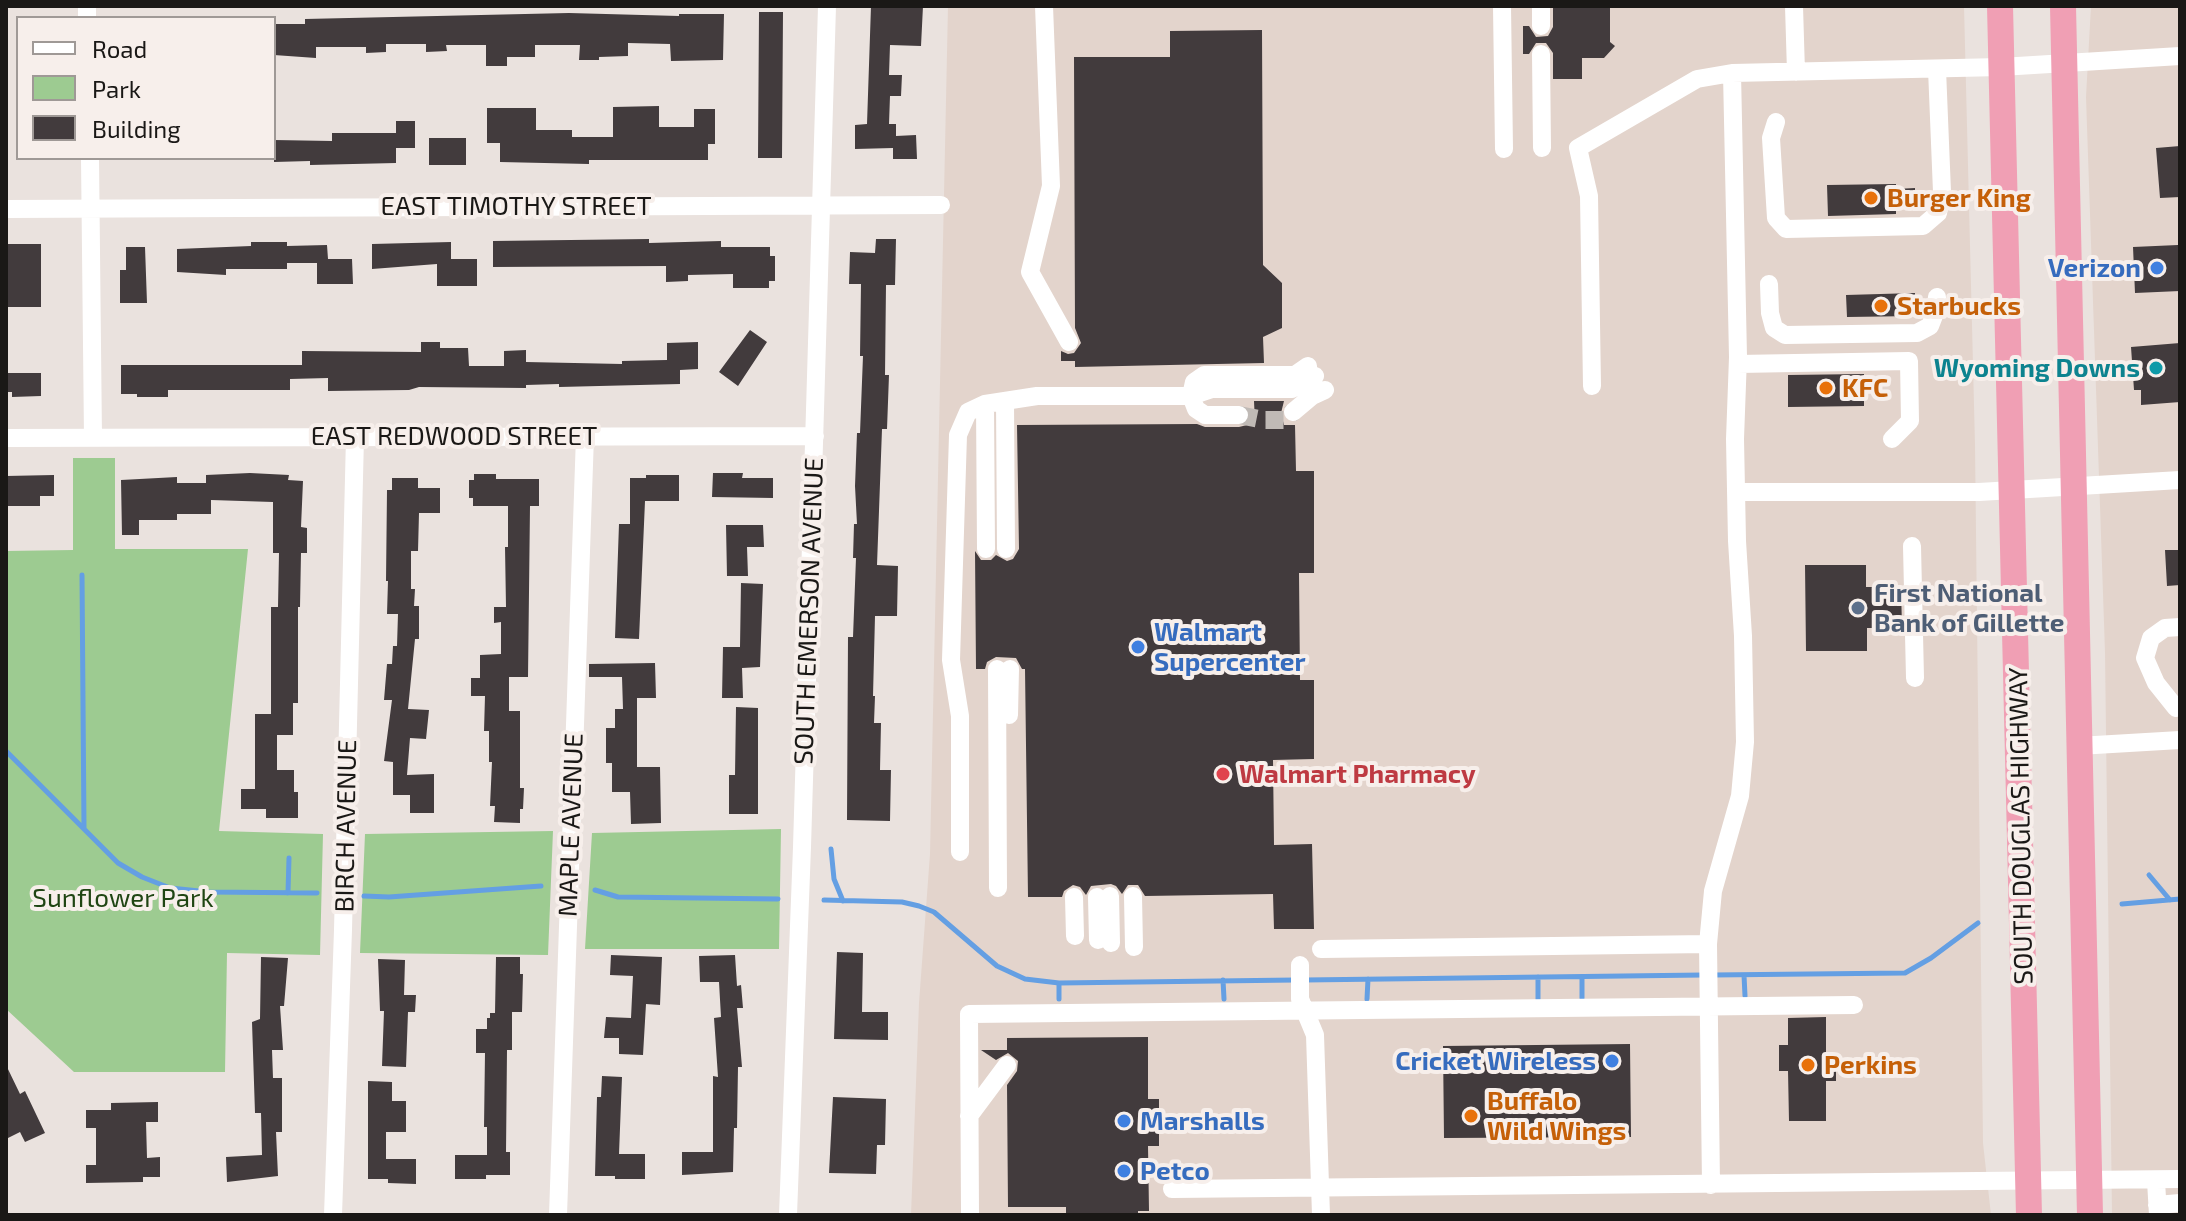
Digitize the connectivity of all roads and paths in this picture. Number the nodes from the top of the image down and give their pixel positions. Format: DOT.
graph roads {
  1 [pos="827,6"];
  2 [pos="1044,6"];
  3 [pos="1502,6"];
  4 [pos="1541,6"];
  5 [pos="1794,6"];
  6 [pos="2000,6"];
  7 [pos="2063,6"];
  8 [pos="1541,26"];
  9 [pos="1541,54"];
  10 [pos="2180,56"];
  11 [pos="2064,64"];
  12 [pos="2001,67"];
  13 [pos="1937,69"];
  14 [pos="1796,72"];
  15 [pos="1732,73"];
  16 [pos="1776,122"];
  17 [pos="1542,148"];
  18 [pos="1504,149"];
  19 [pos="90,160"];
  20 [pos="822,205"];
  21 [pos="941,205"];
  22 [pos="91,208"];
  23 [pos="6,209"];
  24 [pos="1769,284"];
  25 [pos="1937,297"];
  26 [pos="1069,342"];
  27 [pos="1738,364"];
  28 [pos="1592,386"];
  29 [pos="1191,396"];
  30 [pos="1005,401"];
  31 [pos="985,404"];
  32 [pos="1293,412"];
  33 [pos="1239,415"];
  34 [pos="585,436"];
  35 [pos="815,436"];
  36 [pos="355,437"];
  37 [pos="6,438"];
  38 [pos="93,438"];
  39 [pos="1892,439"];
  40 [pos="2180,480"];
  41 [pos="2073,487"];
  42 [pos="2013,491"];
  43 [pos="1736,492"];
  44 [pos="1912,546"];
  45 [pos="986,549"];
  46 [pos="1006,549"];
  47 [pos="2180,627"];
  48 [pos="997,669"];
  49 [pos="1915,678"];
  50 [pos="2176,708"];
  51 [pos="2180,740"];
  52 [pos="2078,746"];
  53 [pos="960,852"];
  54 [pos="998,888"];
  55 [pos="1104,897"];
  56 [pos="1321,949"];
  57 [pos="1708,950"];
  58 [pos="1300,965"];
  59 [pos="1709,1002"];
  60 [pos="1303,1004"];
  61 [pos="1854,1005"];
  62 [pos="1002,1063"];
  63 [pos="969,1108"];
  64 [pos="2180,1179"];
  65 [pos="2156,1181"];
  66 [pos="2089,1182"];
  67 [pos="2029,1183"];
  68 [pos="1711,1185"];
  69 [pos="1172,1189"];
  70 [pos="1320,1189"];
  71 [pos="2180,1203"];
  72 [pos="2158,1210"];
  73 [pos="333,1215"];
  74 [pos="558,1215"];
  75 [pos="788,1215"];
  76 [pos="970,1215"];
  77 [pos="1321,1215"];
  78 [pos="2029,1215"];
  79 [pos="2090,1215"];
  1 -- 20 [label="street, SOUTH EMERSON AVENUE"];
  2 -- 26 [label="street"];
  3 -- 18 [label="street"];
  4 -- 8 [label="street"];
  5 -- 14 [label="street"];
  6 -- 12 [label="highway, SOUTH DOUGLAS HIGHWAY"];
  7 -- 11 [label="highway"];
  9 -- 17 [label="street"];
  10 -- 11 [label="street"];
  11 -- 12 [label="street"];
  11 -- 41 [label="highway"];
  12 -- 13 [label="street"];
  12 -- 42 [label="highway, SOUTH DOUGLAS HIGHWAY"];
  13 -- 14 [label="street"];
  13 -- 16 [label="street"];
  14 -- 15 [label="street"];
  15 -- 27 [label="street"];
  15 -- 28 [label="street"];
  19 -- 22 [label="street"];
  20 -- 21 [label="street, EAST TIMOTHY STREET"];
  20 -- 22 [label="street, EAST TIMOTHY STREET"];
  20 -- 35 [label="street, SOUTH EMERSON AVENUE"];
  22 -- 23 [label="street, EAST TIMOTHY STREET"];
  22 -- 38 [label="street"];
  24 -- 25 [label="street"];
  27 -- 39 [label="street"];
  27 -- 43 [label="street"];
  29 -- 30 [label="street"];
  29 -- 32 [label="street"];
  29 -- 33 [label="street"];
  30 -- 31 [label="street"];
  30 -- 46 [label="street"];
  31 -- 45 [label="street"];
  31 -- 53 [label="street"];
  34 -- 35 [label="street, EAST REDWOOD STREET"];
  34 -- 36 [label="street, EAST REDWOOD STREET"];
  34 -- 74 [label="street, MAPLE AVENUE"];
  35 -- 75 [label="street, SOUTH EMERSON AVENUE"];
  36 -- 38 [label="street, EAST REDWOOD STREET"];
  36 -- 73 [label="street, BIRCH AVENUE"];
  37 -- 38 [label="street, EAST REDWOOD STREET"];
  40 -- 41 [label="street"];
  41 -- 42 [label="street"];
  41 -- 52 [label="highway"];
  42 -- 43 [label="street"];
  42 -- 67 [label="highway, SOUTH DOUGLAS HIGHWAY"];
  43 -- 57 [label="street"];
  44 -- 49 [label="street"];
  47 -- 50 [label="street"];
  48 -- 54 [label="street"];
  51 -- 52 [label="street"];
  52 -- 66 [label="highway"];
  55 -- 55 [label="street"];
  56 -- 57 [label="street"];
  57 -- 59 [label="street"];
  58 -- 60 [label="street"];
  59 -- 60 [label="street"];
  59 -- 61 [label="street"];
  59 -- 68 [label="street"];
  60 -- 63 [label="street"];
  60 -- 70 [label="street"];
  62 -- 63 [label="street"];
  63 -- 76 [label="street"];
  64 -- 65 [label="street"];
  65 -- 66 [label="street"];
  65 -- 72 [label="street"];
  66 -- 67 [label="street"];
  66 -- 79 [label="highway"];
  67 -- 68 [label="street"];
  67 -- 78 [label="highway, SOUTH DOUGLAS HIGHWAY"];
  68 -- 70 [label="street"];
  69 -- 70 [label="street"];
  70 -- 77 [label="street"];
  71 -- 72 [label="street"];
}
